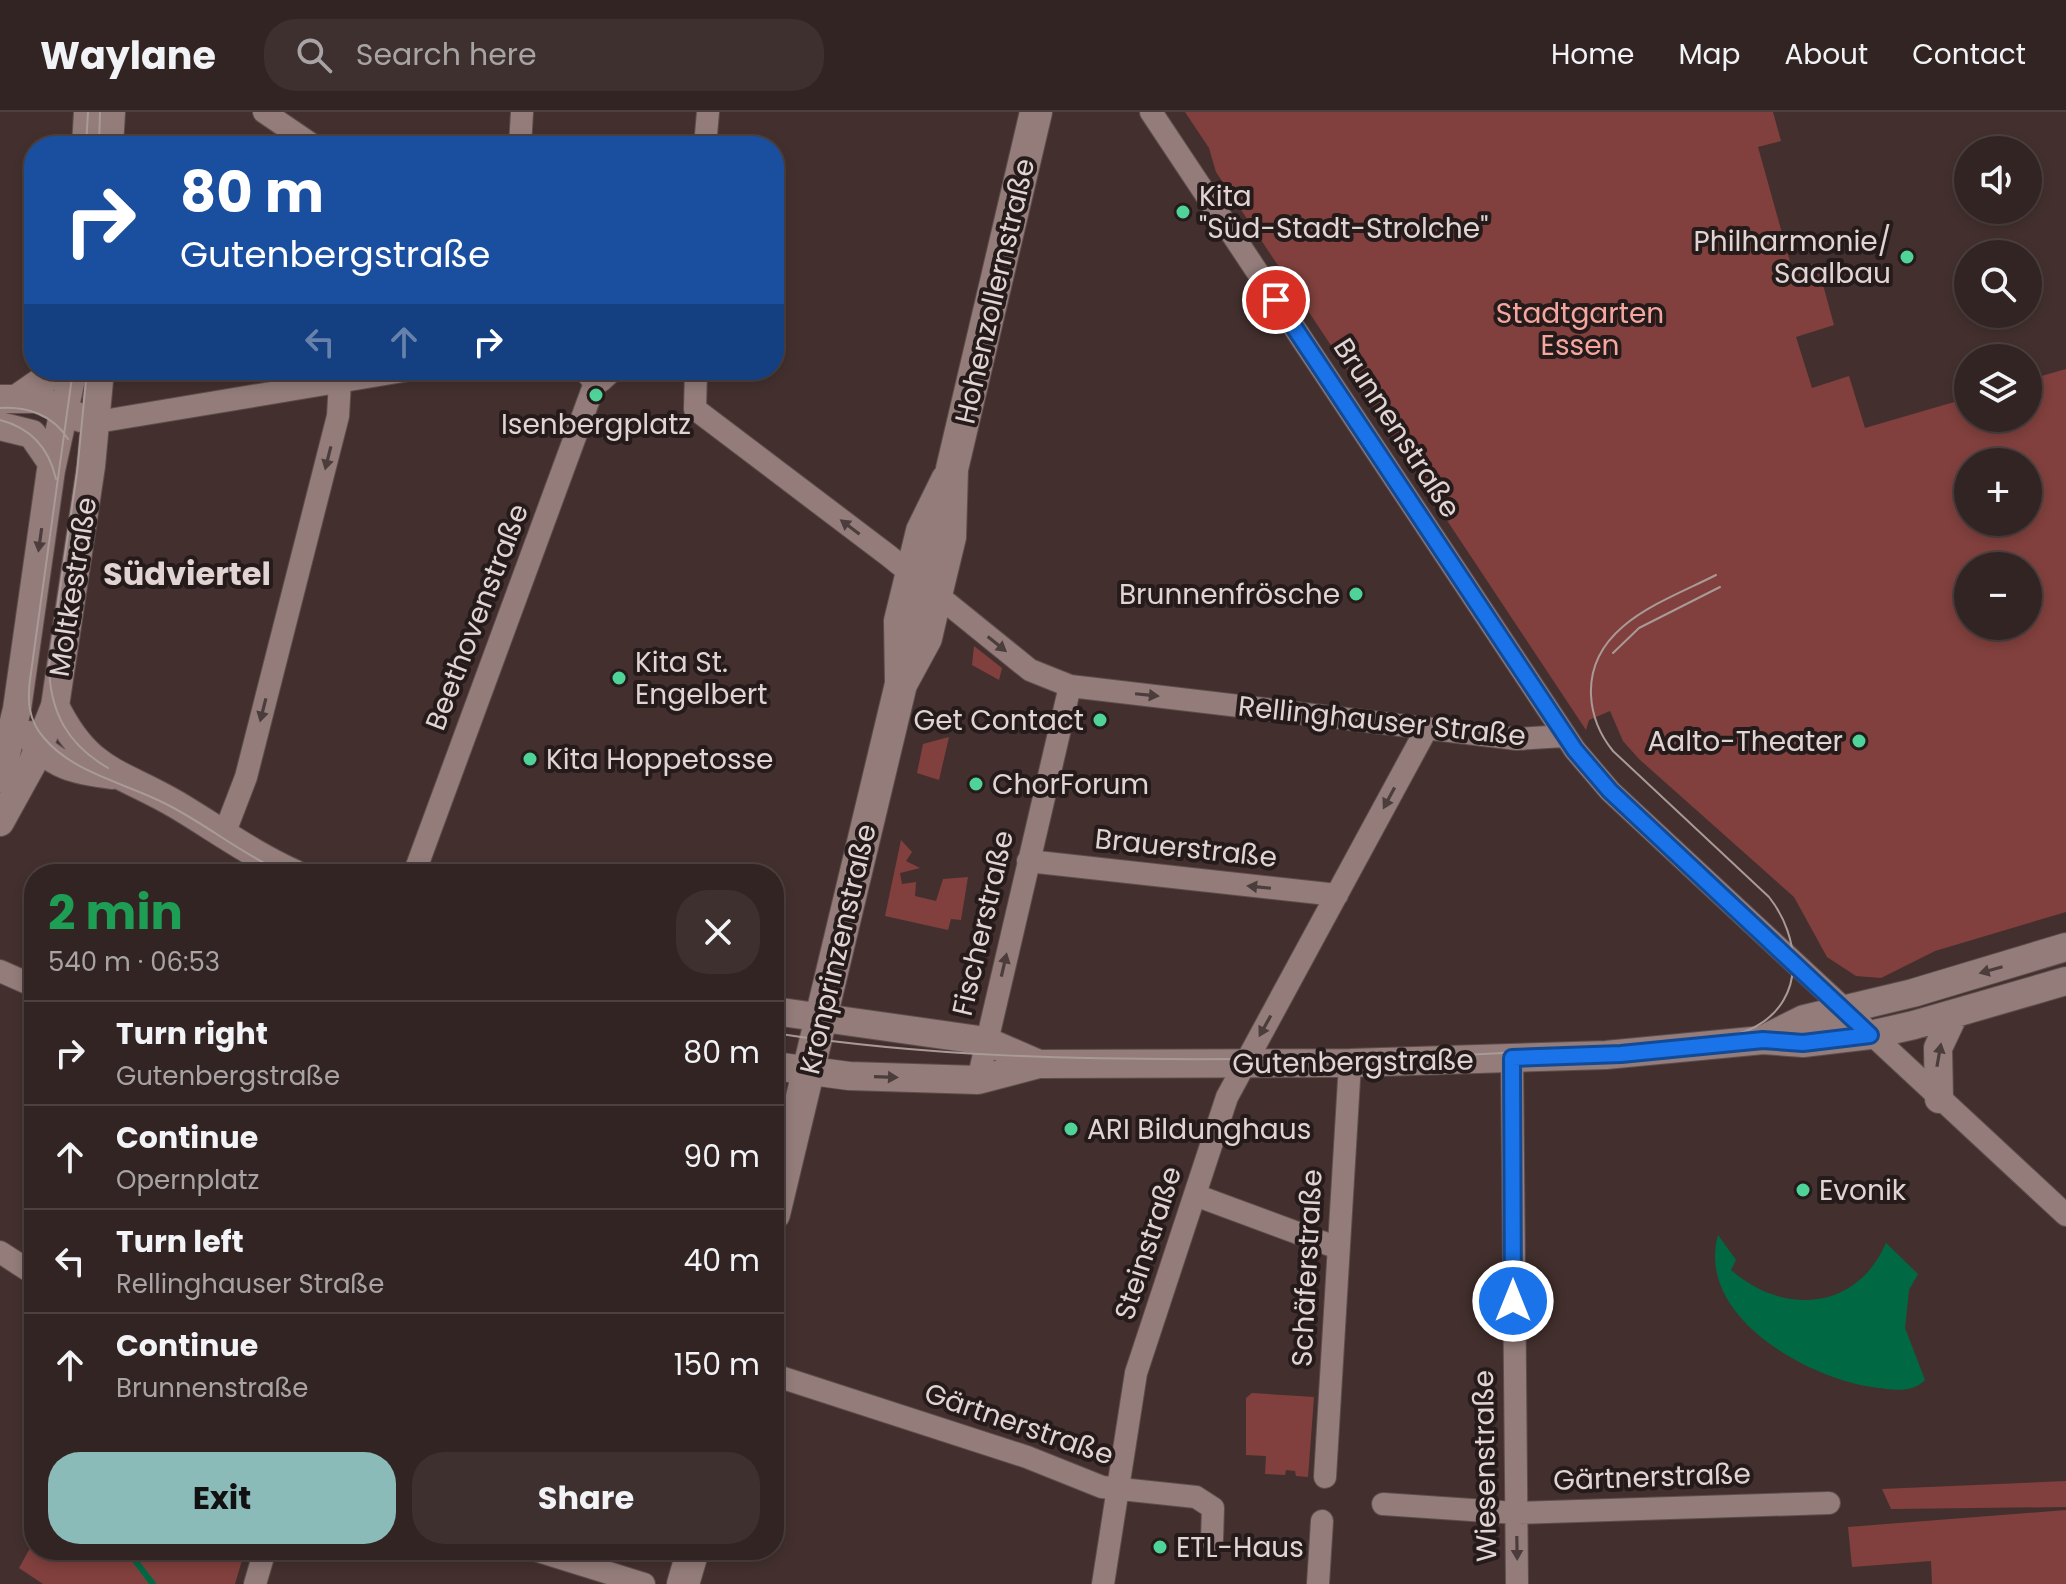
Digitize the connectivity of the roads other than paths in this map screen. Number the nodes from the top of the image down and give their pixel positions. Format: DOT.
graph roads {
  1 [pos="88,112"];
  2 [pos="111,112"];
  3 [pos="264,112"];
  4 [pos="522,112"];
  5 [pos="708,112"];
  6 [pos="1036,112"];
  7 [pos="1151,112"];
  8 [pos="87,136"];
  9 [pos="110,136"];
  10 [pos="299,136"];
  11 [pos="521,136"];
  12 [pos="706,136"];
  13 [pos="41,380"];
  14 [pos="71,380"];
  15 [pos="99,380"];
  16 [pos="346,380"];
  17 [pos="595,380"];
  18 [pos="696,380"];
  19 [pos="340,381"];
  20 [pos="10,398"];
  21 [pos="65,410"];
  22 [pos="97,422"];
  23 [pos="0,426"];
  24 [pos="47,446"];
  25 [pos="952,469"];
  26 [pos="912,574"];
  27 [pos="936,595"];
  28 [pos="901,684"];
  29 [pos="1070,686"];
  30 [pos="55,706"];
  31 [pos="17,709"];
  32 [pos="1426,730"];
  33 [pos="1564,736"];
  34 [pos="39,748"];
  35 [pos="7,770"];
  36 [pos="71,770"];
  37 [pos="114,775"];
  38 [pos="0,822"];
  39 [pos="223,837"];
  40 [pos="1028,861"];
  41 [pos="276,864"];
  42 [pos="418,864"];
  43 [pos="1337,895"];
  44 [pos="2066,947"];
  45 [pos="2066,981"];
  46 [pos="1843,1010"];
  47 [pos="784,1012"];
  48 [pos="1954,1014"];
  49 [pos="821,1017"];
  50 [pos="1870,1035"];
  51 [pos="1763,1040"];
  52 [pos="986,1041"];
  53 [pos="1512,1058"];
  54 [pos="1350,1063"];
  55 [pos="1039,1064"];
  56 [pos="1244,1064"];
  57 [pos="784,1068"];
  58 [pos="808,1073"];
  59 [pos="978,1080"];
  60 [pos="1939,1099"];
  61 [pos="784,1173"];
  62 [pos="1195,1195"];
  63 [pos="2066,1215"];
  64 [pos="1338,1248"];
  65 [pos="0,1252"];
  66 [pos="24,1268"];
  67 [pos="784,1378"];
  68 [pos="1325,1477"];
  69 [pos="1118,1490"];
  70 [pos="1829,1503"];
  71 [pos="1383,1504"];
  72 [pos="1516,1513"];
  73 [pos="1322,1521"];
  74 [pos="1212,1540"];
  75 [pos="262,1560"];
  76 [pos="567,1560"];
  77 [pos="690,1560"];
  78 [pos="255,1584"];
  79 [pos="644,1584"];
  80 [pos="683,1584"];
  81 [pos="1103,1584"];
  82 [pos="1318,1584"];
  83 [pos="1517,1584"];
  1 -- 8 [label="street"];
  2 -- 9 [label="street"];
  3 -- 10 [label="street"];
  4 -- 11 [label="street"];
  5 -- 12 [label="street"];
  6 -- 25 [label="main road, Hohenzollernstraße"];
  7 -- 33 [label="street, Brunnenstraße"];
  13 -- 20 [label="street"];
  14 -- 21 [label="street, Moltkestraße"];
  15 -- 22 [label="street, Moltkestraße"];
  16 -- 19 [label="street"];
  17 -- 42 [label="street, Beethovenstraße"];
  26 -- 18 [label="street, Rellinghauser Straße, one-way"];
  19 -- 22 [label="street"];
  19 -- 39 [label="street, one-way"];
  20 -- 21 [label="street"];
  21 -- 22 [label="street"];
  21 -- 24 [label="street, Moltkestraße"];
  22 -- 24 [label="street"];
  22 -- 30 [label="street, Moltkestraße"];
  23 -- 24 [label="street"];
  24 -- 31 [label="street, Moltkestraße, one-way"];
  25 -- 26 [label="main road, Hohenzollernstraße"];
  25 -- 27 [label="main road, Hohenzollernstraße"];
  26 -- 27 [label="street, Rellinghauser Straße"];
  26 -- 28 [label="main road, Kronprinzenstraße"];
  27 -- 28 [label="main road, Kronprinzenstraße"];
  27 -- 29 [label="street, Rellinghauser Straße, one-way"];
  28 -- 49 [label="main road, Kronprinzenstraße"];
  29 -- 32 [label="street, Rellinghauser Straße, one-way"];
  29 -- 40 [label="street, Fischerstraße"];
  30 -- 34 [label="street, Moltkestraße"];
  30 -- 37 [label="street"];
  31 -- 34 [label="street"];
  31 -- 35 [label="street, Moltkestraße"];
  32 -- 33 [label="street, Rellinghauser Straße"];
  32 -- 43 [label="street, Steinstraße, one-way"];
  33 -- 46 [label="street, Rellinghauser Straße"];
  34 -- 35 [label="street, Moltkestraße"];
  34 -- 36 [label="street"];
  35 -- 36 [label="street"];
  35 -- 38 [label="street, Moltkestraße"];
  36 -- 37 [label="street"];
  37 -- 39 [label="street"];
  39 -- 41 [label="street"];
  43 -- 40 [label="street, Brauerstraße, one-way"];
  52 -- 40 [label="street, Fischerstraße, one-way"];
  43 -- 56 [label="street, Steinstraße, one-way"];
  44 -- 46 [label="street, one-way"];
  45 -- 48 [label="street"];
  46 -- 50 [label="street, Rellinghauser Straße"];
  46 -- 51 [label="street"];
  47 -- 49 [label="street, Gutenbergstraße"];
  48 -- 50 [label="street"];
  60 -- 48 [label="street, one-way"];
  49 -- 52 [label="street, Gutenbergstraße"];
  49 -- 58 [label="main road, Kronprinzenstraße"];
  50 -- 51 [label="street"];
  50 -- 60 [label="street, Rellinghauser Straße"];
  51 -- 53 [label="street, Gutenbergstraße"];
  52 -- 55 [label="street, Gutenbergstraße"];
  52 -- 59 [label="street, Fischerstraße"];
  53 -- 54 [label="street, Gutenbergstraße"];
  53 -- 72 [label="street, Wiesenstraße"];
  54 -- 56 [label="street, Gutenbergstraße"];
  54 -- 64 [label="street, Schäferstraße"];
  55 -- 56 [label="street, Gutenbergstraße"];
  55 -- 59 [label="street, Gutenbergstraße"];
  56 -- 62 [label="street, Steinstraße"];
  57 -- 58 [label="street, Gutenbergstraße"];
  58 -- 59 [label="street, Gutenbergstraße, one-way"];
  58 -- 61 [label="main road, Kronprinzenstraße"];
  60 -- 63 [label="street, Rellinghauser Straße"];
  62 -- 64 [label="street"];
  62 -- 69 [label="street, Steinstraße"];
  64 -- 68 [label="street, Schäferstraße"];
  65 -- 66 [label="street"];
  67 -- 69 [label="street, Gärtnerstraße"];
  69 -- 74 [label="street, Gärtnerstraße"];
  69 -- 81 [label="street, Steinstraße"];
  70 -- 72 [label="street, Gärtnerstraße"];
  71 -- 72 [label="street, Gärtnerstraße"];
  72 -- 83 [label="street, Wiesenstraße, one-way"];
  73 -- 82 [label="street"];
  75 -- 78 [label="street"];
  76 -- 79 [label="street"];
  77 -- 80 [label="main road"];
}
